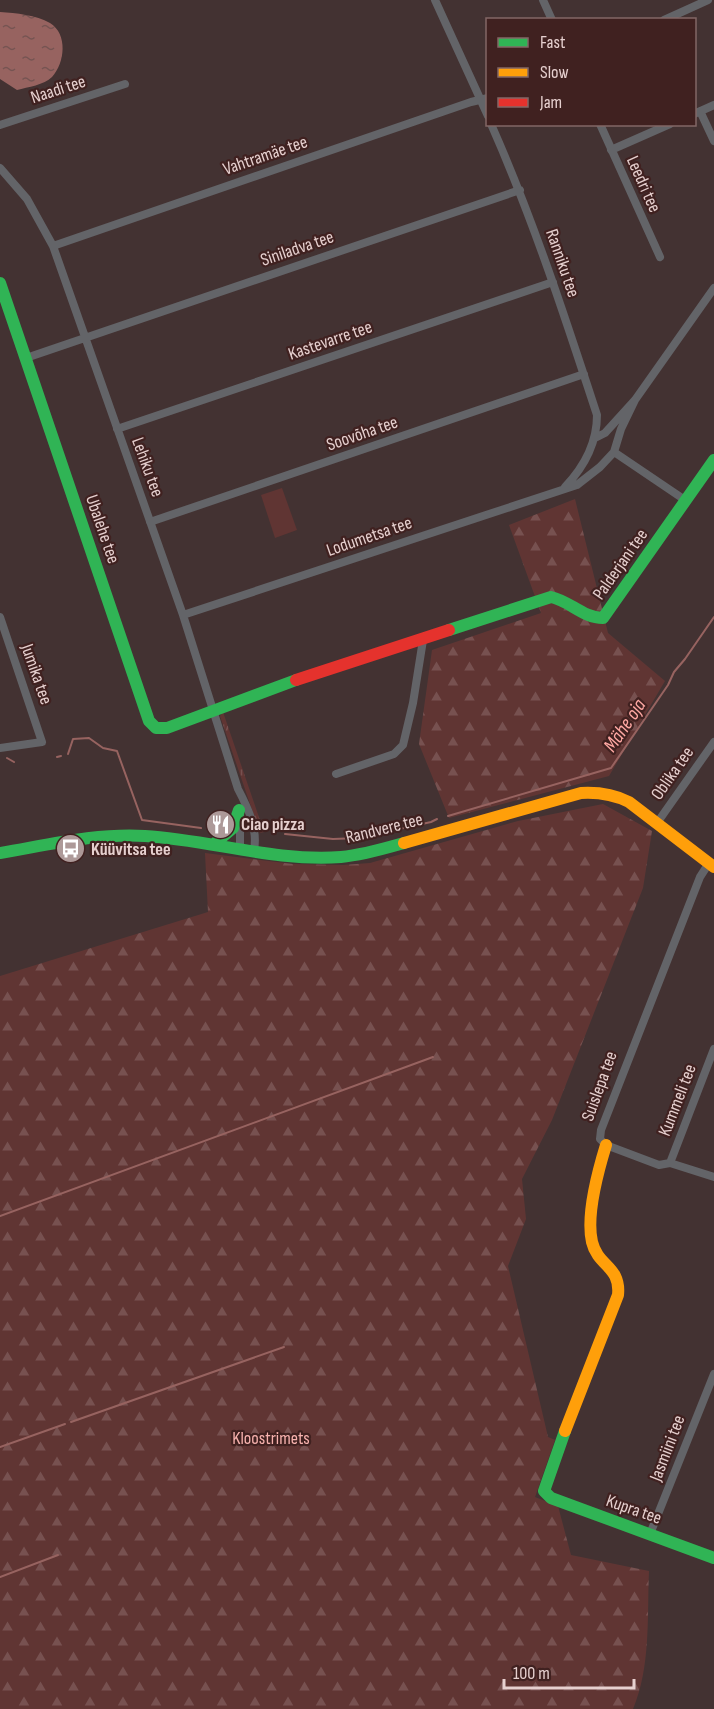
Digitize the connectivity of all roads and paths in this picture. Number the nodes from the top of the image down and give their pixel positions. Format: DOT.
graph roads {
  1 [pos="435,0"];
  2 [pos="543,0"];
  3 [pos="708,0"];
  4 [pos="551,18"];
  5 [pos="668,18"];
  6 [pos="125,84"];
  7 [pos="484,99"];
  8 [pos="714,105"];
  9 [pos="697,112"];
  10 [pos="0,125"];
  11 [pos="492,126"];
  12 [pos="601,126"];
  13 [pos="665,126"];
  14 [pos="714,141"];
  15 [pos="611,150"];
  16 [pos="0,168"];
  17 [pos="520,190"];
  18 [pos="53,246"];
  19 [pos="660,257"];
  20 [pos="553,282"];
  21 [pos="0,283"];
  22 [pos="714,288"];
  23 [pos="85,337"];
  24 [pos="26,358"];
  25 [pos="584,374"];
  26 [pos="635,400"];
  27 [pos="599,417"];
  28 [pos="618,420"];
  29 [pos="117,429"];
  30 [pos="599,437"];
  31 [pos="614,450"];
  32 [pos="714,460"];
  33 [pos="564,487"];
  34 [pos="685,500"];
  35 [pos="150,522"];
  36 [pos="183,615"];
  37 [pos="0,617"];
  38 [pos="423,640"];
  39 [pos="213,711"];
  40 [pos="714,742"];
  41 [pos="0,748"];
  42 [pos="336,774"];
  43 [pos="238,789"];
  44 [pos="239,810"];
  45 [pos="657,822"];
  46 [pos="214,844"];
  47 [pos="240,848"];
  48 [pos="255,850"];
  49 [pos="0,852"];
  50 [pos="711,865"];
  51 [pos="714,1049"];
  52 [pos="606,1144"];
  53 [pos="670,1163"];
  54 [pos="714,1178"];
  55 [pos="714,1374"];
  56 [pos="544,1491"];
  57 [pos="650,1534"];
  58 [pos="714,1558"];
  1 -- 7 [label="street"];
  2 -- 4 [label="street"];
  3 -- 5 [label="street"];
  6 -- 10 [label="street, Naadi tee"];
  7 -- 18 [label="street, Vahtramäe tee"];
  8 -- 9 [label="street"];
  9 -- 14 [label="street"];
  11 -- 17 [label="street, Ranniku tee"];
  12 -- 15 [label="street, Leedri tee"];
  13 -- 15 [label="street"];
  15 -- 19 [label="street, Leedri tee"];
  16 -- 18 [label="street, Lehiku tee"];
  17 -- 20 [label="street, Ranniku tee"];
  17 -- 23 [label="street, Siniladva tee"];
  18 -- 23 [label="street, Lehiku tee"];
  20 -- 25 [label="street, Ranniku tee"];
  20 -- 29 [label="street, Kastevarre tee"];
  21 -- 24 [label="street, Ubalehe tee"];
  22 -- 26 [label="street"];
  23 -- 24 [label="street, Siniladva tee"];
  23 -- 29 [label="street, Lehiku tee"];
  24 -- 39 [label="street, Ubalehe tee"];
  25 -- 27 [label="street, Ranniku tee"];
  25 -- 35 [label="street, Soovõha tee"];
  26 -- 28 [label="street"];
  26 -- 31 [label="street"];
  27 -- 28 [label="street"];
  27 -- 30 [label="street, Ranniku tee"];
  28 -- 30 [label="street"];
  29 -- 35 [label="street, Lehiku tee"];
  30 -- 31 [label="street"];
  30 -- 31 [label="street"];
  30 -- 33 [label="street"];
  31 -- 33 [label="street, Lodumetsa tee"];
  31 -- 34 [label="street"];
  32 -- 34 [label="street, Palderjani tee"];
  33 -- 36 [label="street, Lodumetsa tee"];
  34 -- 38 [label="street, Palderjani tee"];
  35 -- 36 [label="street, Lehiku tee"];
  36 -- 39 [label="street, Lehiku tee"];
  37 -- 41 [label="street, Jumika tee"];
  38 -- 39 [label="street, Palderjani tee"];
  38 -- 42 [label="street"];
  39 -- 43 [label="street, Lehiku tee"];
  40 -- 45 [label="street, Oblika tee"];
  43 -- 44 [label="street, Lehiku tee"];
  43 -- 48 [label="street, Lehiku tee"];
  44 -- 46 [label="street"];
  44 -- 47 [label="street, Lehiku tee"];
  45 -- 48 [label="street, Randvere tee"];
  45 -- 50 [label="street, Randvere tee"];
  46 -- 47 [label="street, Randvere tee"];
  46 -- 49 [label="street, Randvere tee"];
  47 -- 48 [label="street, Randvere tee"];
  50 -- 52 [label="street, Suislepa tee"];
  51 -- 53 [label="street, Kummeli tee"];
  52 -- 53 [label="street"];
  52 -- 56 [label="street, Suislepa tee"];
  53 -- 54 [label="street"];
  55 -- 57 [label="street, Jasmiini tee"];
  56 -- 57 [label="street, Kupra tee"];
  57 -- 58 [label="street, Kupra tee"];
}
